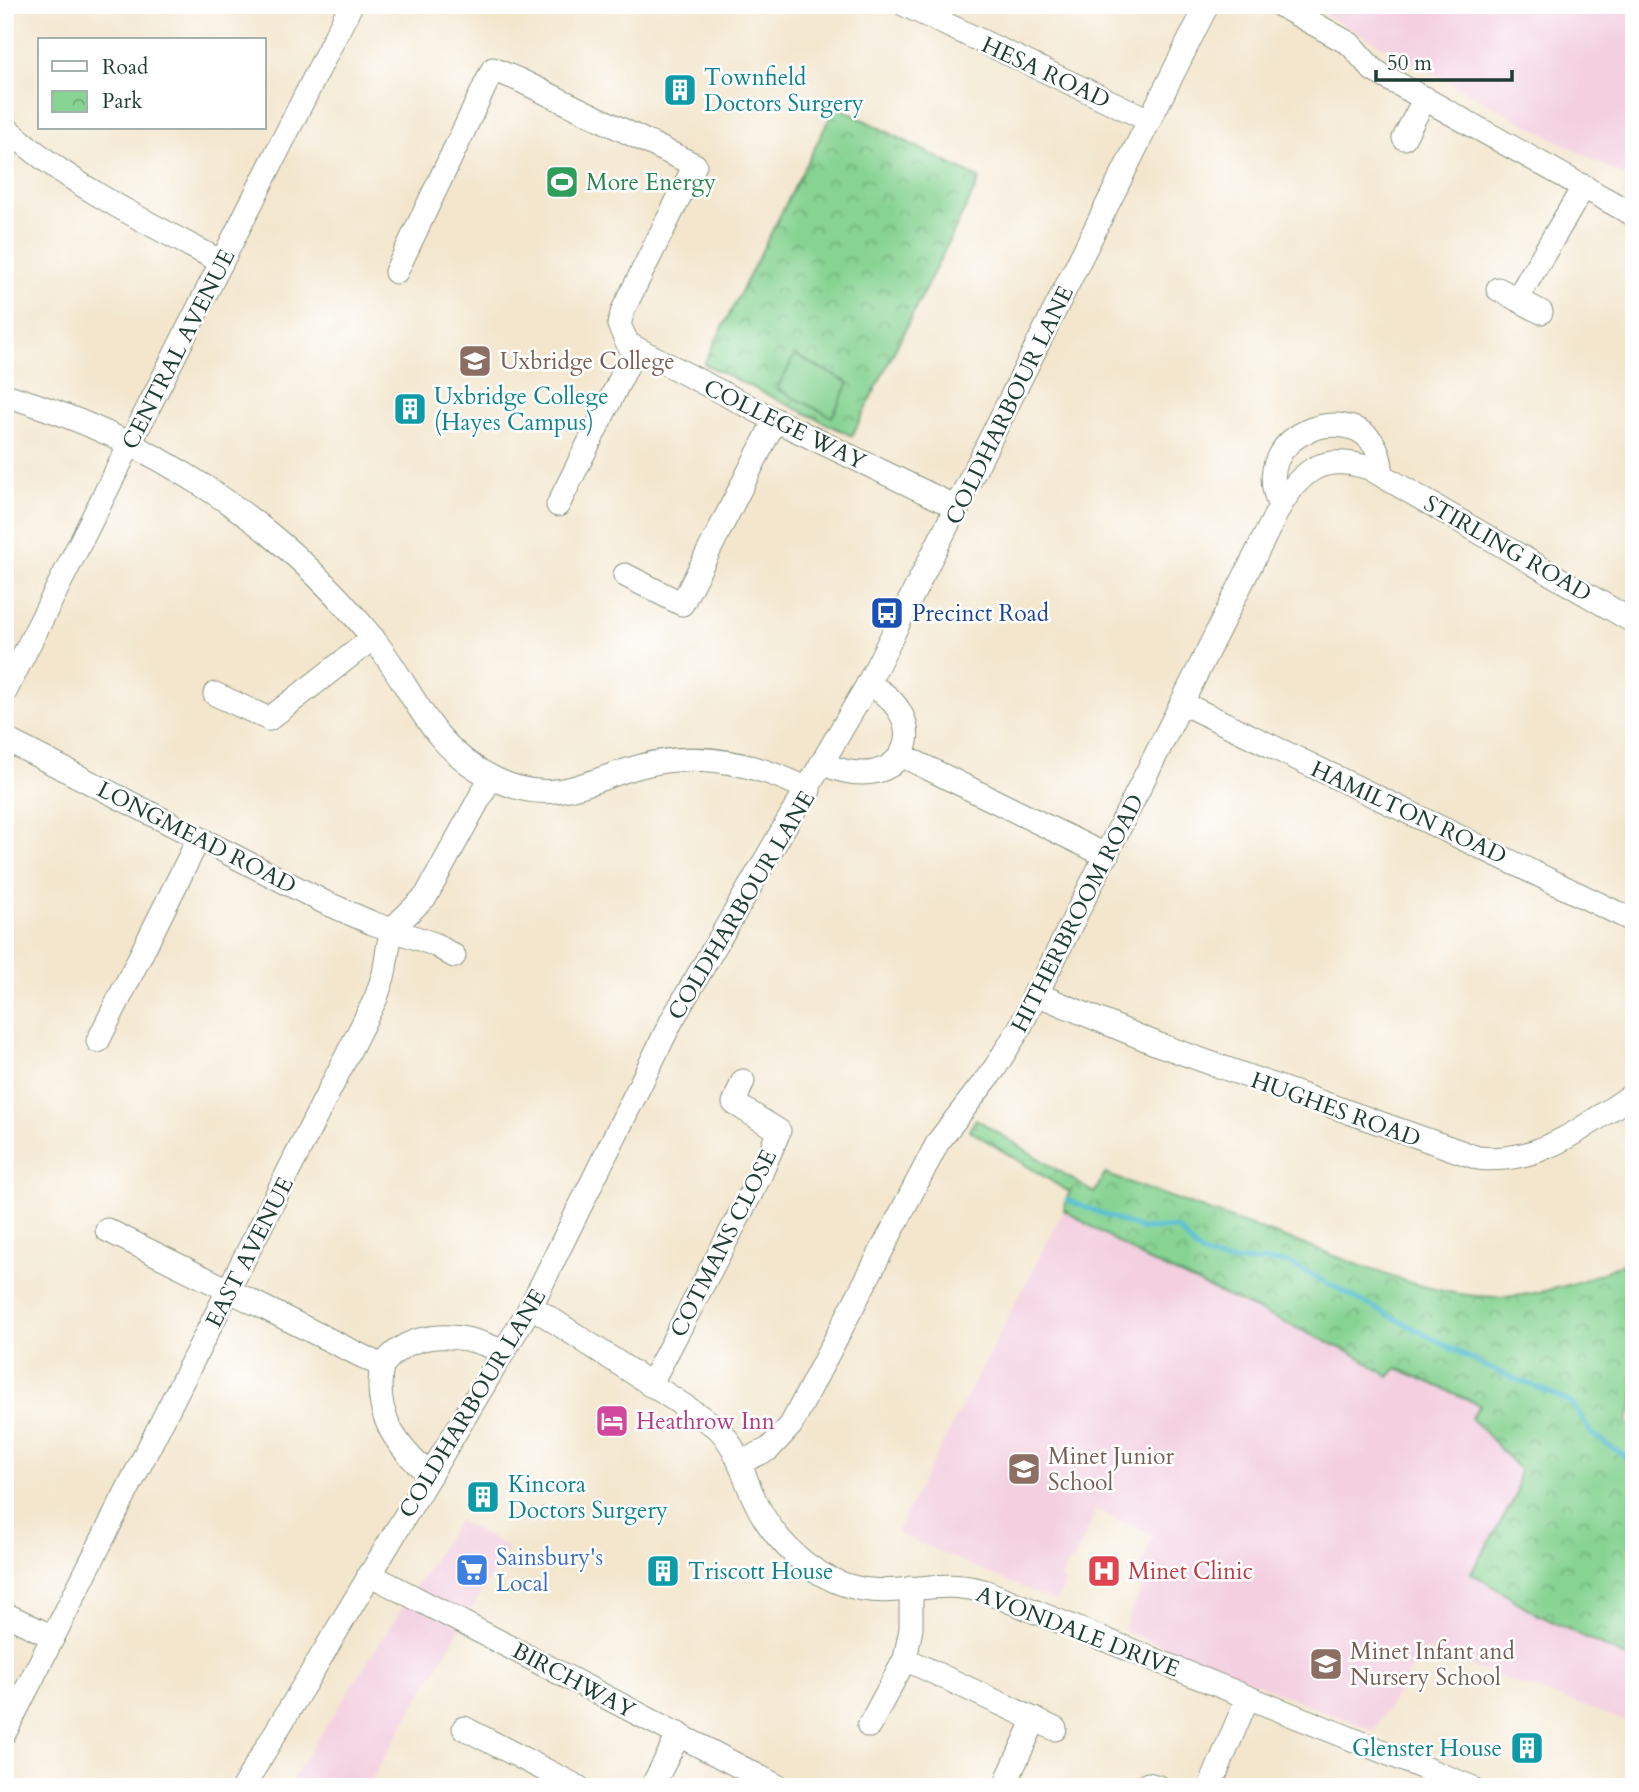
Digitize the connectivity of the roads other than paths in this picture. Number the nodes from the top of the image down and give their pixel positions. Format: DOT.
graph roads {
  1 [pos="351,5"];
  2 [pos="1207,5"];
  3 [pos="1280,5"];
  4 [pos="917,8"];
  5 [pos="1425,98"];
  6 [pos="1149,120"];
  7 [pos="5,127"];
  8 [pos="1404,138"];
  9 [pos="1584,186"];
  10 [pos="1634,215"];
  11 [pos="222,262"];
  12 [pos="396,272"];
  13 [pos="1541,312"];
  14 [pos="635,350"];
  15 [pos="5,395"];
  16 [pos="775,420"];
  17 [pos="130,444"];
  18 [pos="1382,474"];
  19 [pos="558,505"];
  20 [pos="1280,506"];
  21 [pos="958,508"];
  22 [pos="625,575"];
  23 [pos="1634,622"];
  24 [pos="373,638"];
  25 [pos="868,684"];
  26 [pos="5,692"];
  27 [pos="215,694"];
  28 [pos="1184,704"];
  29 [pos="5,727"];
  30 [pos="5,737"];
  31 [pos="901,755"];
  32 [pos="824,764"];
  33 [pos="491,777"];
  34 [pos="809,790"];
  35 [pos="199,838"];
  36 [pos="1107,856"];
  37 [pos="1634,921"];
  38 [pos="391,930"];
  39 [pos="454,956"];
  40 [pos="1034,993"];
  41 [pos="98,1041"];
  42 [pos="743,1082"];
  43 [pos="1634,1094"];
  44 [pos="107,1230"];
  45 [pos="230,1290"];
  46 [pos="531,1306"];
  47 [pos="503,1352"];
  48 [pos="382,1366"];
  49 [pos="650,1385"];
  50 [pos="741,1462"];
  51 [pos="430,1475"];
  52 [pos="369,1574"];
  53 [pos="911,1588"];
  54 [pos="5,1614"];
  55 [pos="53,1637"];
  56 [pos="905,1659"];
  57 [pos="1247,1699"];
  58 [pos="869,1726"];
  59 [pos="464,1728"];
  60 [pos="5,1732"];
  61 [pos="679,1734"];
  62 [pos="1008,1778"];
  63 [pos="1214,1786"];
  64 [pos="243,1787"];
  65 [pos="578,1787"];
  66 [pos="652,1787"];
  67 [pos="779,1787"];
  68 [pos="1471,1787"];
  1 -- 11 [label="street, CENTRAL AVENUE"];
  2 -- 6 [label="street, COLDHARBOUR LANE"];
  3 -- 5 [label="street"];
  4 -- 6 [label="street, HESA ROAD"];
  5 -- 8 [label="street"];
  5 -- 9 [label="street"];
  6 -- 21 [label="street, COLDHARBOUR LANE"];
  7 -- 11 [label="street"];
  9 -- 10 [label="street"];
  9 -- 13 [label="street"];
  11 -- 17 [label="street, CENTRAL AVENUE"];
  12 -- 14 [label="street"];
  14 -- 16 [label="street, COLLEGE WAY"];
  14 -- 19 [label="street"];
  15 -- 17 [label="street"];
  16 -- 21 [label="street, COLLEGE WAY"];
  16 -- 22 [label="street"];
  17 -- 24 [label="street"];
  17 -- 26 [label="street, CENTRAL AVENUE"];
  18 -- 20 [label="street, STIRLING ROAD"];
  18 -- 20 [label="street"];
  18 -- 23 [label="street, STIRLING ROAD"];
  20 -- 28 [label="street, HITHERBROOM ROAD"];
  21 -- 25 [label="street, COLDHARBOUR LANE"];
  24 -- 27 [label="street"];
  24 -- 33 [label="street"];
  25 -- 31 [label="street"];
  25 -- 32 [label="street, COLDHARBOUR LANE"];
  28 -- 36 [label="street, HITHERBROOM ROAD"];
  28 -- 37 [label="street, HAMILTON ROAD"];
  29 -- 30 [label="street"];
  30 -- 35 [label="street, LONGMEAD ROAD"];
  31 -- 32 [label="street"];
  31 -- 36 [label="street"];
  32 -- 34 [label="street, COLDHARBOUR LANE"];
  33 -- 34 [label="street"];
  33 -- 38 [label="street"];
  34 -- 46 [label="street, COLDHARBOUR LANE"];
  35 -- 38 [label="street, LONGMEAD ROAD"];
  35 -- 41 [label="street"];
  36 -- 40 [label="street, HITHERBROOM ROAD"];
  38 -- 39 [label="street, LONGMEAD ROAD"];
  38 -- 45 [label="street, EAST AVENUE"];
  40 -- 43 [label="street, HUGHES ROAD"];
  40 -- 50 [label="street, HITHERBROOM ROAD"];
  42 -- 49 [label="street, COTMANS CLOSE"];
  44 -- 45 [label="street"];
  45 -- 48 [label="street"];
  45 -- 55 [label="street, EAST AVENUE"];
  46 -- 47 [label="street, COLDHARBOUR LANE"];
  46 -- 49 [label="street, AVONDALE DRIVE"];
  47 -- 48 [label="street"];
  47 -- 51 [label="street, COLDHARBOUR LANE"];
  48 -- 51 [label="street"];
  49 -- 50 [label="street, AVONDALE DRIVE"];
  50 -- 53 [label="street, AVONDALE DRIVE"];
  51 -- 52 [label="street, COLDHARBOUR LANE"];
  52 -- 61 [label="street, BIRCHWAY"];
  52 -- 64 [label="street, COLDHARBOUR LANE"];
  53 -- 56 [label="street"];
  53 -- 57 [label="street, AVONDALE DRIVE"];
  54 -- 55 [label="street"];
  55 -- 60 [label="street, EAST AVENUE"];
  56 -- 58 [label="street"];
  56 -- 62 [label="street"];
  57 -- 63 [label="street"];
  57 -- 68 [label="street, AVONDALE DRIVE"];
  59 -- 65 [label="street"];
  61 -- 66 [label="street"];
  61 -- 67 [label="street, BIRCHWAY"];
}
